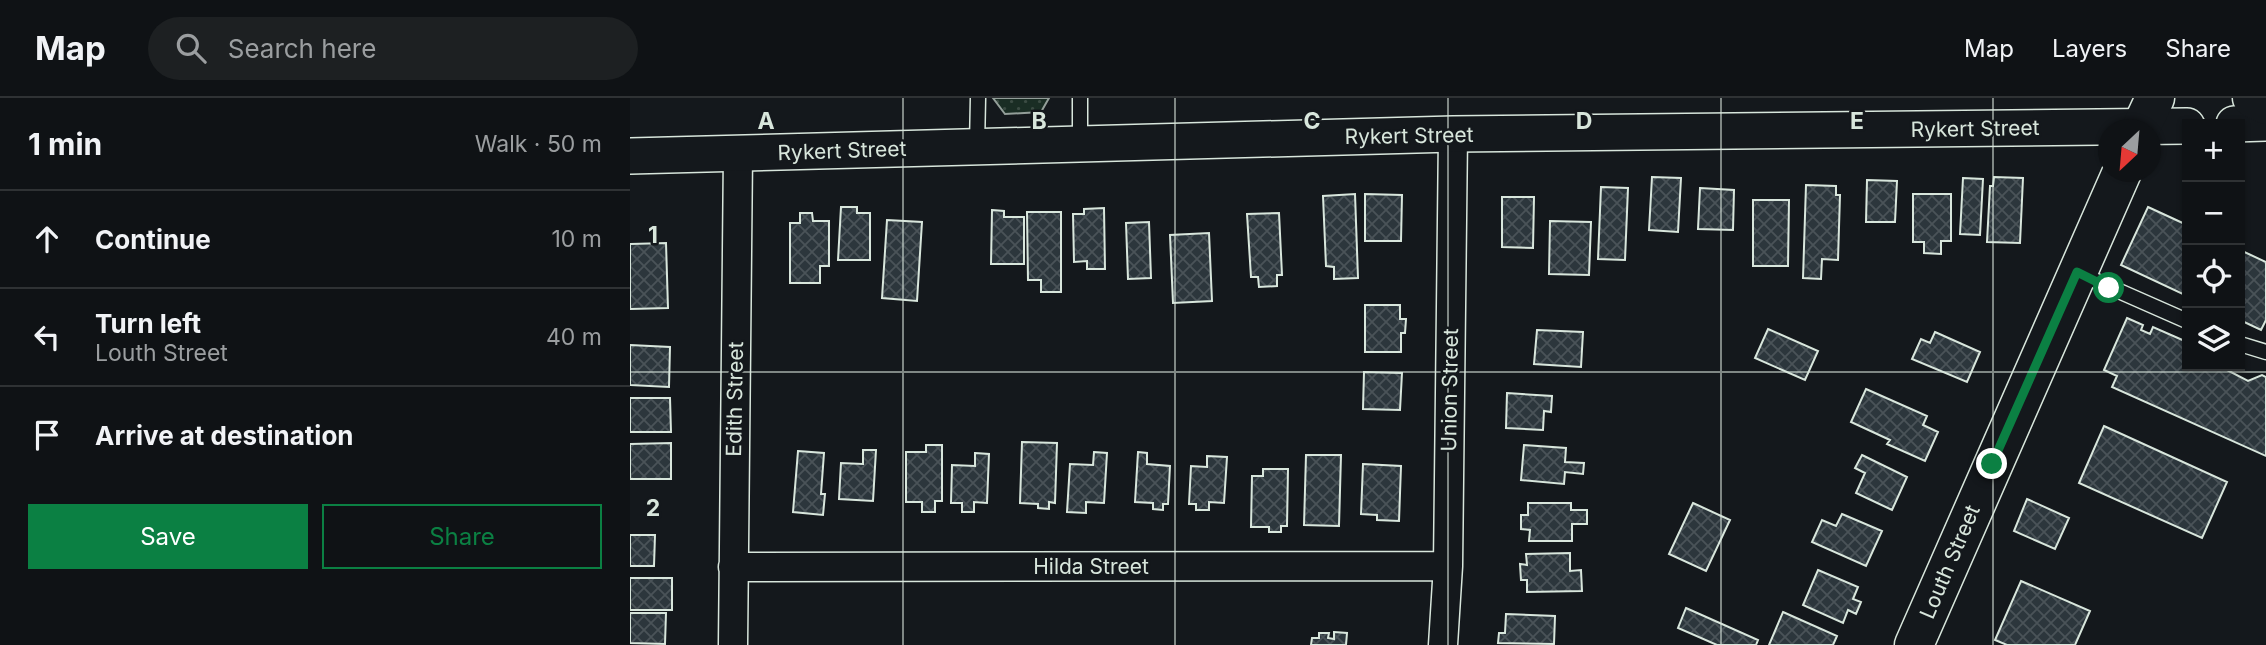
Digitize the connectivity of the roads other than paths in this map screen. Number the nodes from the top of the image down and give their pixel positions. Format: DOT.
graph roads {
  1 [pos="978,98"];
  2 [pos="1080,98"];
  3 [pos="2252,98"];
  4 [pos="2266,105"];
  5 [pos="2145,118"];
  6 [pos="2266,123"];
  7 [pos="2245,124"];
  8 [pos="2182,125"];
  9 [pos="1452,134"];
  10 [pos="1080,144"];
  11 [pos="977,147"];
  12 [pos="738,153"];
  13 [pos="630,156"];
  14 [pos="2118,182"];
  15 [pos="2077,272"];
  16 [pos="2182,319"];
  17 [pos="2245,346"];
  18 [pos="2266,352"];
  19 [pos="1448,566"];
  20 [pos="733,567"];
  21 [pos="733,645"];
  22 [pos="1443,645"];
  23 [pos="1914,645"];
  1 -- 11 [label="lane"];
  2 -- 10 [label="lane"];
  3 -- 4 [label="main road"];
  5 -- 8 [label="street, Rykert Street"];
  5 -- 9 [label="street, Rykert Street"];
  6 -- 7 [label="street"];
  9 -- 10 [label="street, Rykert Street"];
  9 -- 19 [label="street, Union Street"];
  10 -- 11 [label="street, Rykert Street"];
  11 -- 12 [label="street, Rykert Street"];
  12 -- 13 [label="street, Rykert Street"];
  12 -- 20 [label="street, Edith Street"];
  14 -- 15 [label="main road, Louth Street"];
  15 -- 16 [label="lane"];
  15 -- 23 [label="main road, Louth Street"];
  17 -- 18 [label="lane"];
  19 -- 20 [label="street, Hilda Street"];
  19 -- 22 [label="street, Union Street"];
  20 -- 21 [label="street, Edith Street"];
}
